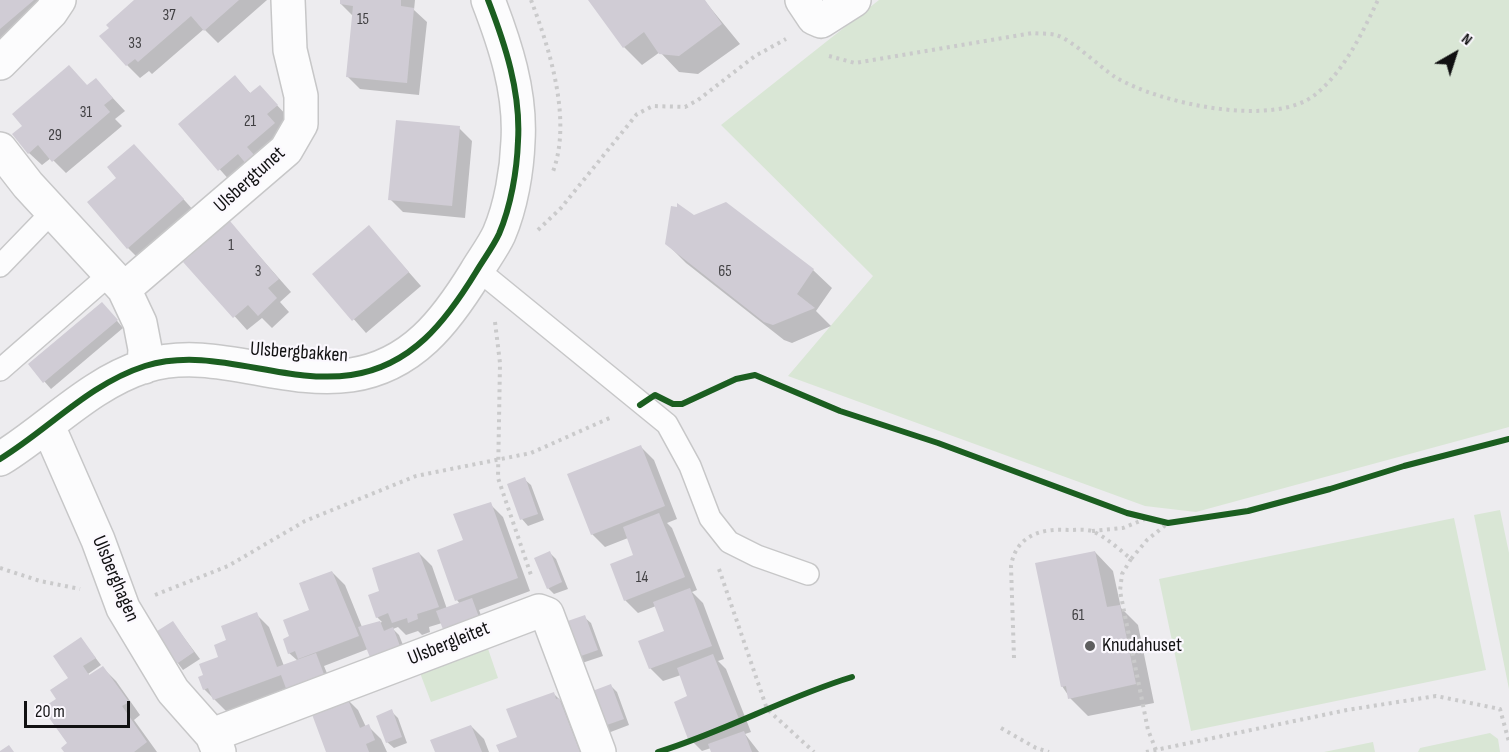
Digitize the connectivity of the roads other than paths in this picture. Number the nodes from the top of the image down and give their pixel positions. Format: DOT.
graph roads {
  1 [pos="58,0"];
  2 [pos="288,0"];
  3 [pos="488,0"];
  4 [pos="854,0"];
  5 [pos="813,24"];
  6 [pos="0,63"];
  7 [pos="0,149"];
  8 [pos="53,211"];
  9 [pos="0,266"];
  10 [pos="477,269"];
  11 [pos="117,281"];
  12 [pos="144,367"];
  13 [pos="0,370"];
  14 [pos="48,426"];
  15 [pos="0,459"];
  16 [pos="808,574"];
  17 [pos="215,743"];
  18 [pos="599,752"];
  1 -- 6 [label="street"];
  2 -- 11 [label="street, Ulsbergtunet"];
  3 -- 10 [label="street, Ulsbergbakken"];
  4 -- 5 [label="street"];
  7 -- 8 [label="street"];
  8 -- 9 [label="lane"];
  8 -- 11 [label="street"];
  10 -- 12 [label="street, Ulsbergbakken"];
  10 -- 16 [label="lane"];
  11 -- 12 [label="street"];
  11 -- 13 [label="lane"];
  12 -- 14 [label="street, Ulsbergbakken"];
  14 -- 15 [label="street, Ulsbergbakken"];
  14 -- 17 [label="street, Ulsberghagen"];
  17 -- 18 [label="street, Ulsbergleitet"];
}
